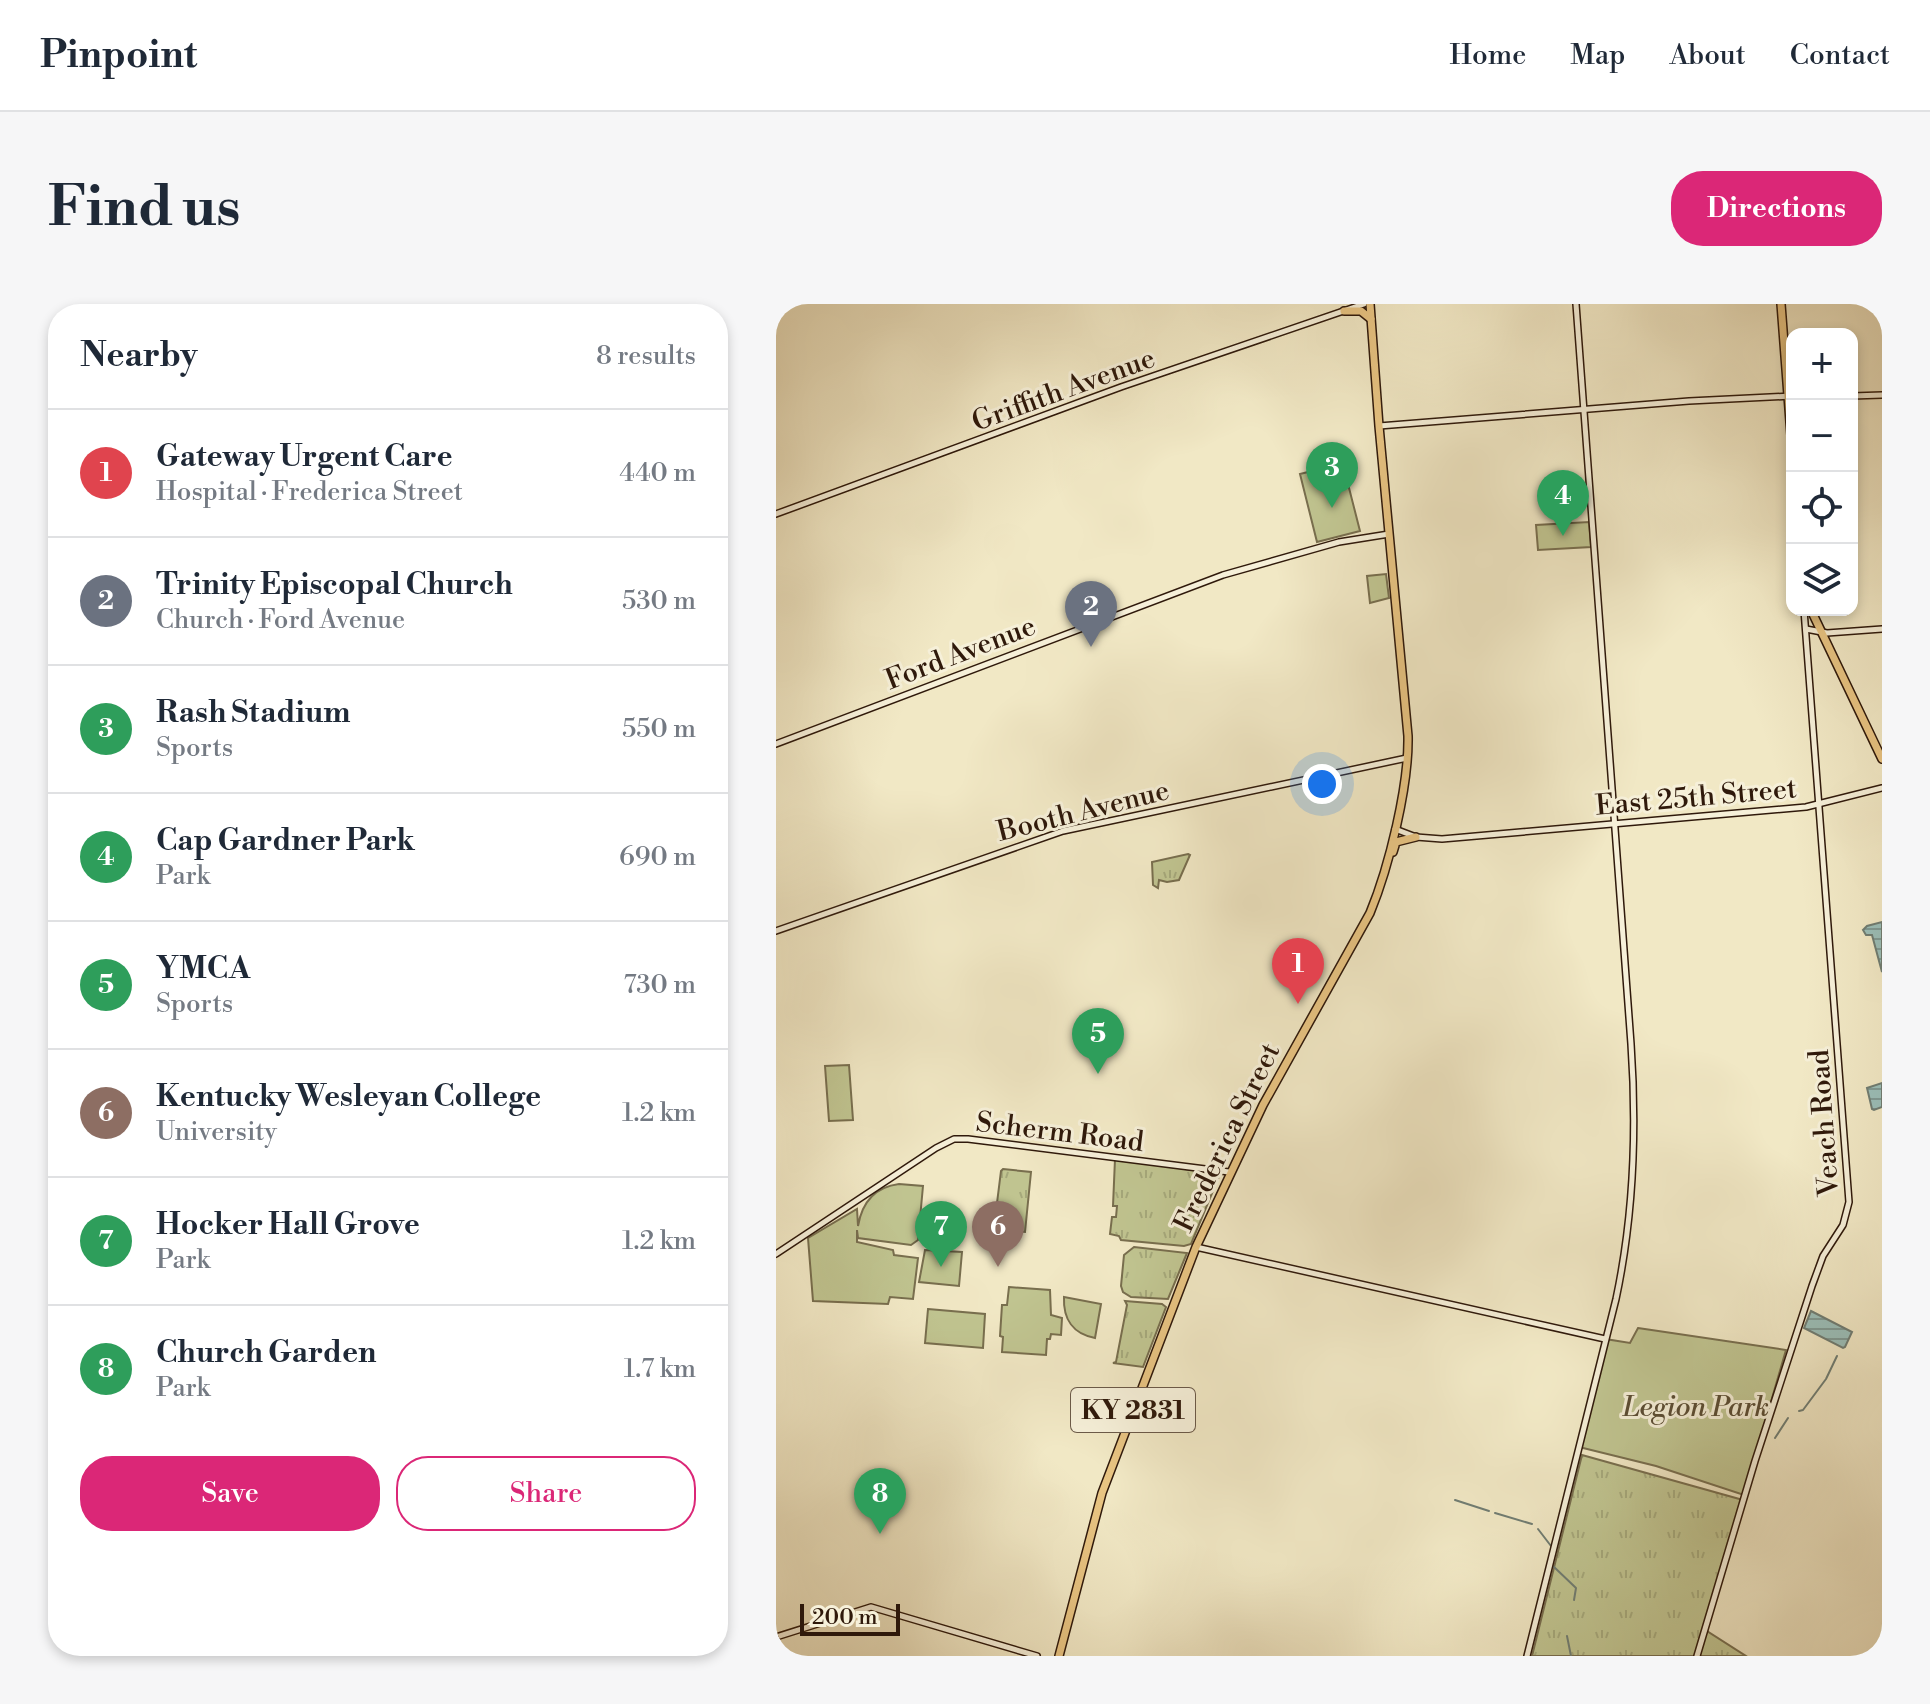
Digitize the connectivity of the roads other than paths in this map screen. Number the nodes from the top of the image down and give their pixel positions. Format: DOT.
graph roads {
  1 [pos="1364,304"];
  2 [pos="1370,304"];
  3 [pos="1576,304"];
  4 [pos="1781,304"];
  5 [pos="1344,311"];
  6 [pos="1371,320"];
  7 [pos="1786,355"];
  8 [pos="1882,395"];
  9 [pos="1786,396"];
  10 [pos="1858,396"];
  11 [pos="1583,409"];
  12 [pos="1379,426"];
  13 [pos="776,514"];
  14 [pos="1389,534"];
  15 [pos="1805,616"];
  16 [pos="1814,616"];
  17 [pos="1882,629"];
  18 [pos="1806,631"];
  19 [pos="1820,631"];
  20 [pos="776,744"];
  21 [pos="1408,758"];
  22 [pos="1882,759"];
  23 [pos="1882,788"];
  24 [pos="1819,804"];
  25 [pos="1614,823"];
  26 [pos="1394,829"];
  27 [pos="1416,837"];
  28 [pos="1384,867"];
  29 [pos="776,931"];
  30 [pos="1229,1172"];
  31 [pos="1196,1247"];
  32 [pos="776,1254"];
  33 [pos="1605,1339"];
  34 [pos="776,1637"];
  35 [pos="1037,1656"];
  36 [pos="1059,1656"];
  37 [pos="1527,1656"];
  38 [pos="1697,1656"];
  1 -- 5 [label="street, Griffith Avenue"];
  2 -- 6 [label="main road, Frederica Street / KY 2831"];
  3 -- 11 [label="street"];
  4 -- 7 [label="main road"];
  5 -- 6 [label="main road"];
  5 -- 13 [label="street, Griffith Avenue"];
  6 -- 12 [label="main road, Frederica Street / KY 2831"];
  8 -- 10 [label="street"];
  9 -- 11 [label="street"];
  11 -- 12 [label="street"];
  11 -- 25 [label="street"];
  12 -- 14 [label="main road, Frederica Street / KY 2831"];
  14 -- 20 [label="street, Ford Avenue"];
  14 -- 21 [label="main road, Frederica Street / KY 2831"];
  15 -- 18 [label="street, Veach Road"];
  16 -- 19 [label="main road"];
  17 -- 19 [label="street"];
  18 -- 19 [label="street"];
  18 -- 24 [label="street, Veach Road"];
  19 -- 22 [label="main road"];
  21 -- 26 [label="main road, Frederica Street / KY 2831"];
  21 -- 29 [label="street, Booth Avenue"];
  23 -- 24 [label="street, East 25th Street"];
  24 -- 25 [label="street, East 25th Street"];
  24 -- 38 [label="street, Veach Road"];
  25 -- 27 [label="street, East 25th Street"];
  25 -- 33 [label="street"];
  26 -- 27 [label="street, East 25th Street"];
  26 -- 28 [label="main road, Frederica Street / KY 2831"];
  27 -- 28 [label="main road"];
  28 -- 30 [label="main road, Frederica Street / KY 2831"];
  30 -- 31 [label="main road, Frederica Street / KY 2831"];
  30 -- 32 [label="street, Scherm Road"];
  31 -- 33 [label="street"];
  31 -- 36 [label="main road, Frederica Street / KY 2831"];
  33 -- 37 [label="street"];
  34 -- 35 [label="street"];
}
